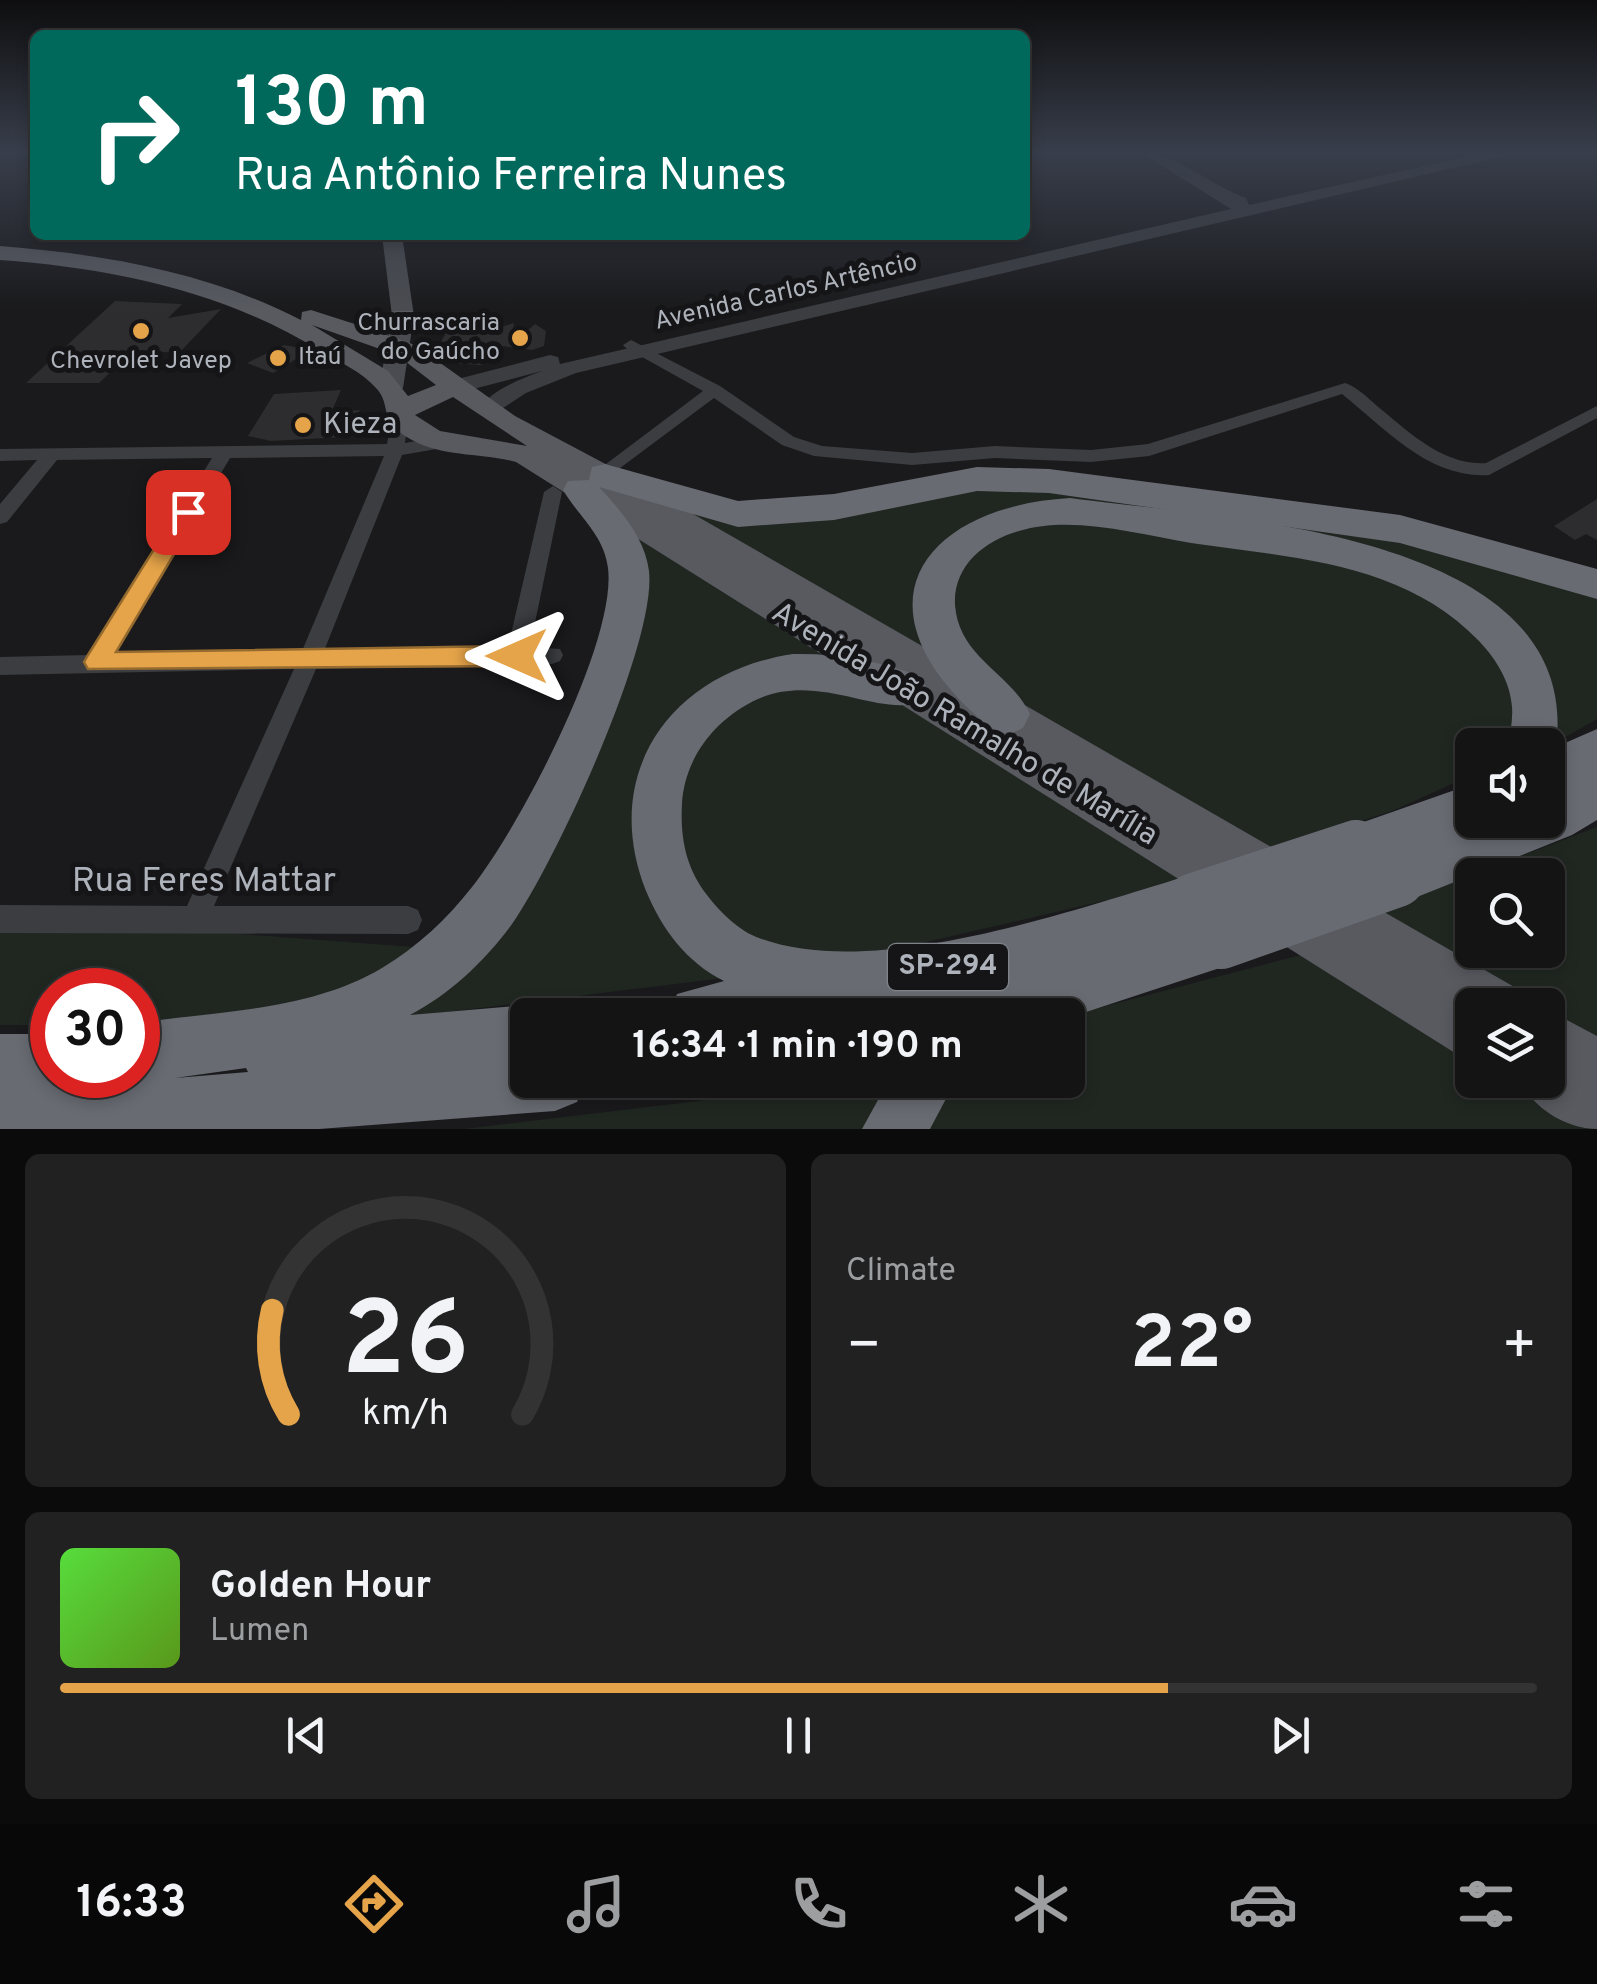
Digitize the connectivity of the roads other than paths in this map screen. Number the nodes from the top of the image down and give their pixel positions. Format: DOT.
graph roads {
  1 [pos="1226,205"];
  2 [pos="1245,205"];
  3 [pos="1201,206"];
  4 [pos="1231,208"];
  5 [pos="393,240"];
  6 [pos="409,240"];
  7 [pos="0,244"];
  8 [pos="0,253"];
  9 [pos="848,299"];
  10 [pos="404,316"];
  11 [pos="366,336"];
  12 [pos="397,346"];
  13 [pos="638,349"];
  14 [pos="422,360"];
  15 [pos="458,386"];
  16 [pos="714,390"];
  17 [pos="396,407"];
  18 [pos="489,410"];
  19 [pos="1597,411"];
  20 [pos="448,442"];
  21 [pos="395,450"];
  22 [pos="225,451"];
  23 [pos="54,454"];
  24 [pos="0,455"];
  25 [pos="588,482"];
  26 [pos="0,517"];
  27 [pos="1597,584"];
  28 [pos="552,655"];
  29 [pos="311,656"];
  30 [pos="517,656"];
  31 [pos="97,662"];
  32 [pos="0,666"];
  33 [pos="904,689"];
  34 [pos="1007,714"];
  35 [pos="1536,728"];
  36 [pos="1597,750"];
  37 [pos="1574,800"];
  38 [pos="1455,817"];
  39 [pos="1376,864"];
  40 [pos="195,918"];
  41 [pos="0,920"];
  42 [pos="408,920"];
  43 [pos="1208,921"];
  44 [pos="882,981"];
  45 [pos="1470,988"];
  46 [pos="1069,989"];
  47 [pos="790,998"];
  48 [pos="1027,998"];
  49 [pos="1050,998"];
  50 [pos="1455,1026"];
  51 [pos="510,1037"];
  52 [pos="1565,1044"];
  53 [pos="160,1050"];
  54 [pos="160,1061"];
  55 [pos="0,1064"];
  56 [pos="30,1064"];
  57 [pos="1597,1064"];
  58 [pos="510,1083"];
  59 [pos="1565,1092"];
  60 [pos="914,1098"];
  61 [pos="1597,1112"];
  62 [pos="0,1116"];
  63 [pos="85,1116"];
  64 [pos="221,1129"];
  65 [pos="894,1129"];
  1 -- 4 [label="street"];
  2 -- 4 [label="street, Avenida Carlos Artêncio"];
  3 -- 4 [label="street, Avenida Carlos Artêncio"];
  3 -- 9 [label="street, Avenida Carlos Artêncio"];
  4 -- 9 [label="street, Avenida Carlos Artêncio"];
  5 -- 10 [label="main road"];
  6 -- 14 [label="main road"];
  7 -- 11 [label="main road, Avenida João Ramalho de Marília"];
  8 -- 17 [label="main road, Avenida João Ramalho de Marília"];
  9 -- 13 [label="street, Avenida Carlos Artêncio"];
  10 -- 11 [label="main road"];
  10 -- 12 [label="main road"];
  11 -- 12 [label="main road, Avenida João Ramalho de Marília"];
  12 -- 14 [label="main road, Avenida João Ramalho de Marília"];
  12 -- 17 [label="main road"];
  13 -- 15 [label="street, Avenida Carlos Artêncio"];
  13 -- 16 [label="street"];
  13 -- 18 [label="street, Avenida Carlos Artêncio"];
  14 -- 15 [label="main road, Avenida João Ramalho de Marília"];
  15 -- 17 [label="main road"];
  15 -- 18 [label="main road, Avenida João Ramalho de Marília"];
  16 -- 19 [label="street"];
  16 -- 25 [label="street"];
  17 -- 20 [label="main road, Avenida João Ramalho de Marília"];
  17 -- 21 [label="street"];
  18 -- 20 [label="main road"];
  18 -- 25 [label="main road, Avenida João Ramalho de Marília"];
  20 -- 21 [label="street"];
  20 -- 25 [label="main road, Avenida João Ramalho de Marília"];
  21 -- 22 [label="street"];
  21 -- 29 [label="street"];
  22 -- 23 [label="street"];
  22 -- 31 [label="street"];
  23 -- 24 [label="street"];
  23 -- 26 [label="street"];
  25 -- 27 [label="highway"];
  25 -- 30 [label="street"];
  25 -- 33 [label="main road, Avenida João Ramalho de Marília"];
  25 -- 34 [label="main road, Avenida João Ramalho de Marília"];
  25 -- 53 [label="highway"];
  28 -- 30 [label="street"];
  29 -- 30 [label="street"];
  29 -- 31 [label="street"];
  29 -- 40 [label="street"];
  31 -- 32 [label="street"];
  33 -- 44 [label="highway"];
  33 -- 50 [label="main road, Avenida João Ramalho de Marília"];
  34 -- 35 [label="highway"];
  34 -- 45 [label="main road, Avenida João Ramalho de Marília"];
  36 -- 37 [label="highway, SP-294"];
  37 -- 39 [label="highway, SP-294"];
  38 -- 39 [label="highway, SP-294"];
  39 -- 43 [label="highway, SP-294, bridge"];
  40 -- 41 [label="street, Rua Feres Mattar"];
  40 -- 42 [label="street, Rua Feres Mattar"];
  43 -- 44 [label="highway, SP-294"];
  43 -- 46 [label="highway, SP-294"];
  44 -- 47 [label="highway, SP-294"];
  46 -- 48 [label="highway, SP-294"];
  46 -- 49 [label="highway"];
  51 -- 54 [label="highway"];
  52 -- 57 [label="main road"];
  55 -- 56 [label="highway"];
  58 -- 63 [label="highway"];
  59 -- 61 [label="main road"];
  60 -- 65 [label="highway"];
  62 -- 63 [label="highway"];
  63 -- 64 [label="highway"];
}
